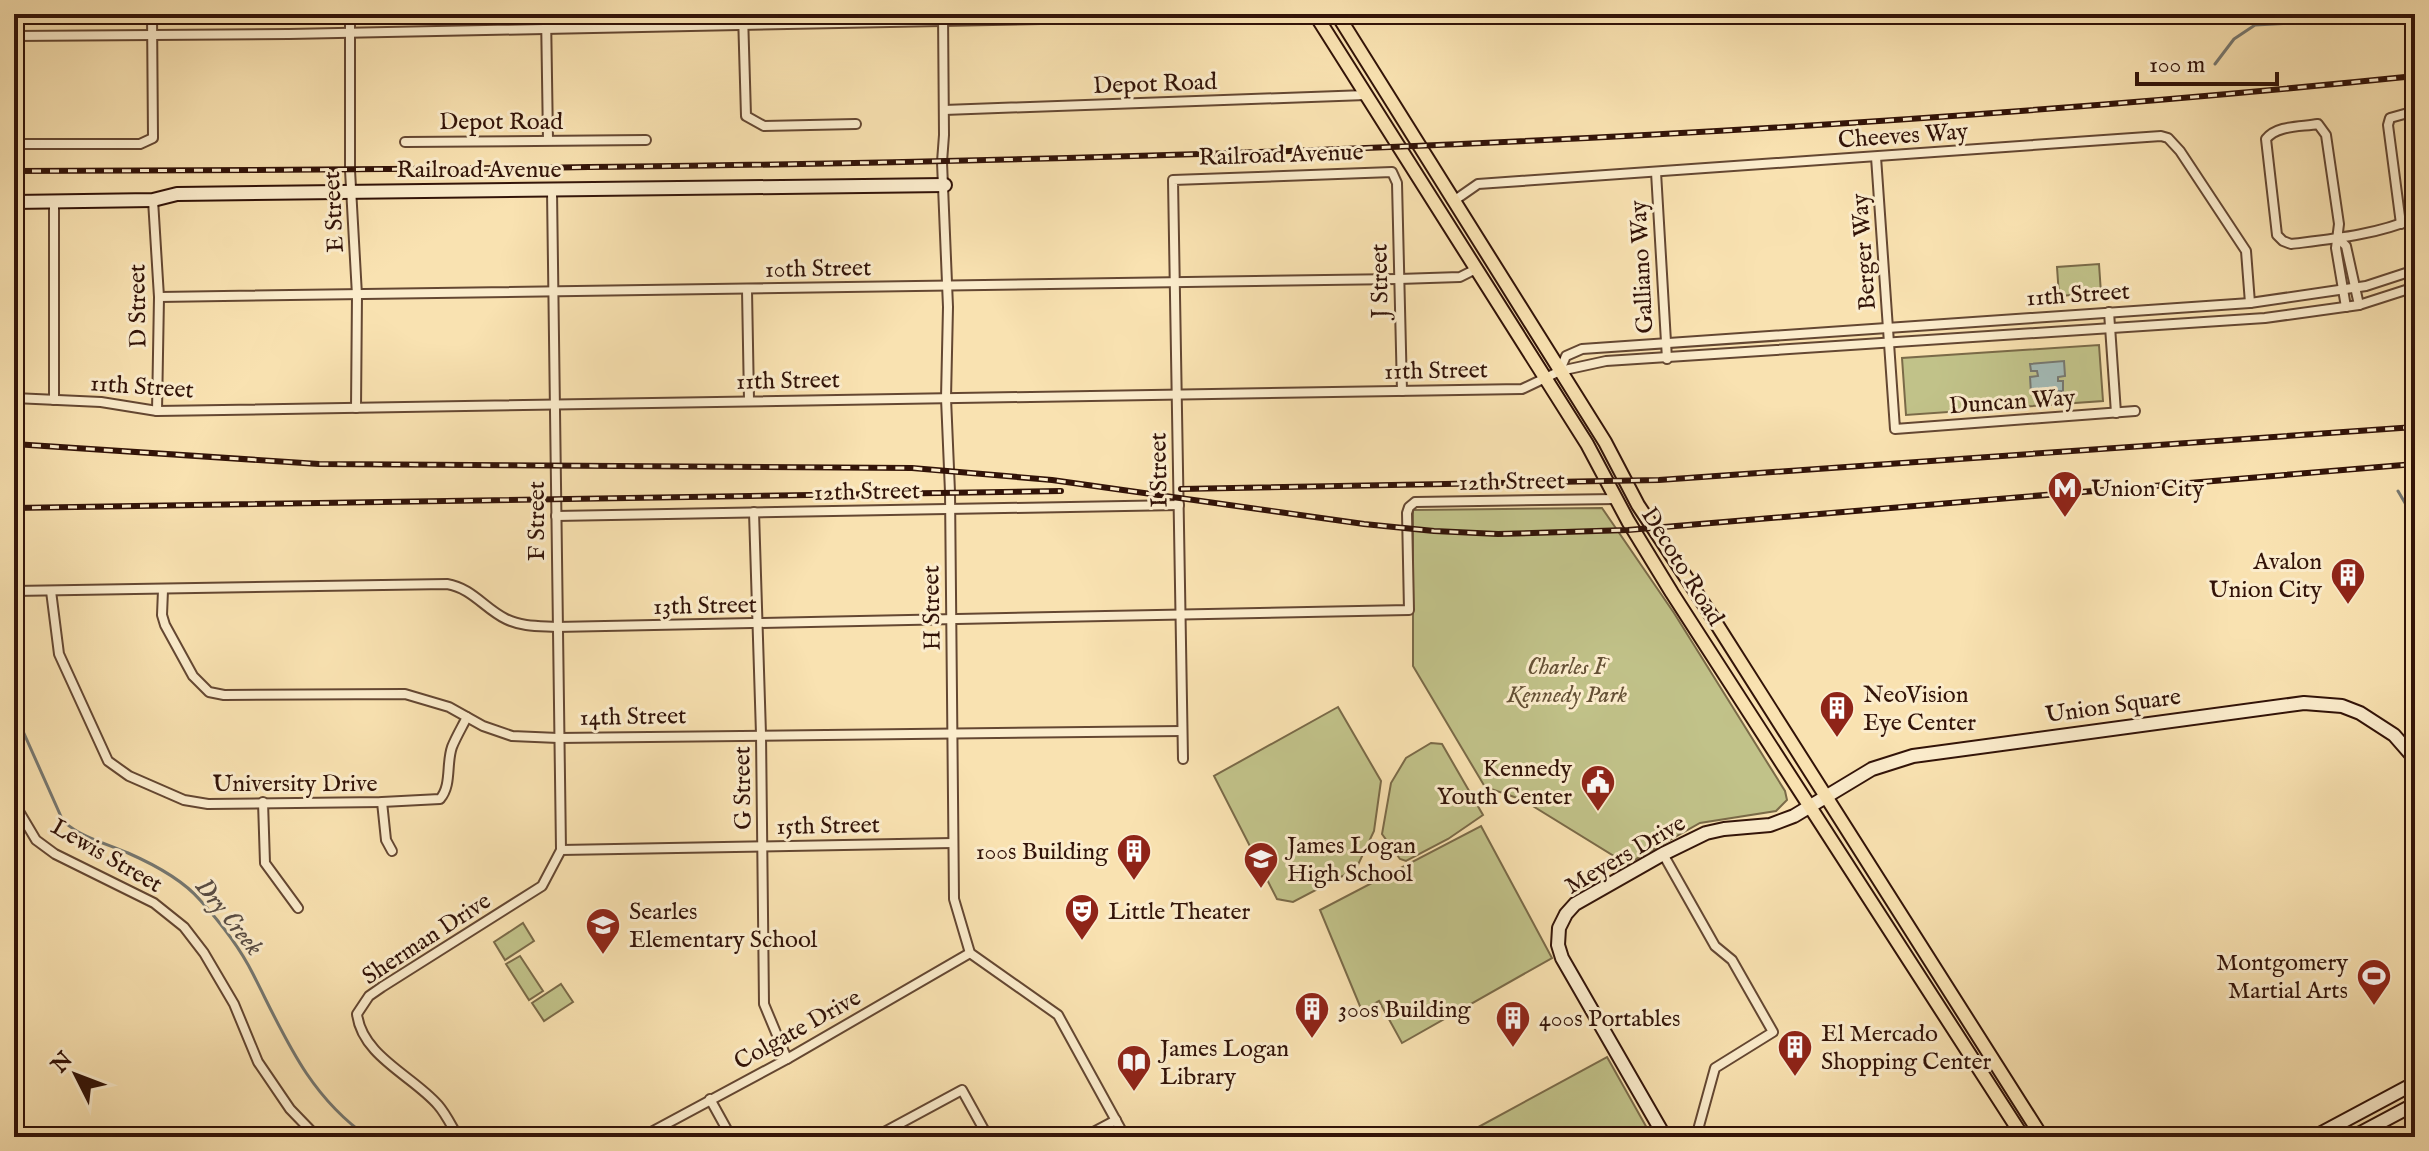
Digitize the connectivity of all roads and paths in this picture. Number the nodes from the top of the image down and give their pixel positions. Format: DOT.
graph roads {
  1 [pos="152,14"];
  2 [pos="350,14"];
  3 [pos="546,14"];
  4 [pos="1293,14"];
  5 [pos="1315,14"];
  6 [pos="1337,14"];
  7 [pos="943,17"];
  8 [pos="743,19"];
  9 [pos="547,27"];
  10 [pos="350,31"];
  11 [pos="152,34"];
  12 [pos="14,36"];
  13 [pos="1366,95"];
  14 [pos="944,110"];
  15 [pos="2414,111"];
  16 [pos="856,124"];
  17 [pos="548,140"];
  18 [pos="646,140"];
  19 [pos="405,142"];
  20 [pos="14,144"];
  21 [pos="1876,157"];
  22 [pos="1392,172"];
  23 [pos="1656,172"];
  24 [pos="1173,180"];
  25 [pos="945,185"];
  26 [pos="552,191"];
  27 [pos="352,192"];
  28 [pos="153,200"];
  29 [pos="1455,200"];
  30 [pos="54,201"];
  31 [pos="14,202"];
  32 [pos="2415,218"];
  33 [pos="2401,224"];
  34 [pos="2338,238"];
  35 [pos="1476,269"];
  36 [pos="2415,270"];
  37 [pos="1399,279"];
  38 [pos="1175,282"];
  39 [pos="948,285"];
  40 [pos="2415,287"];
  41 [pos="2354,288"];
  42 [pos="747,290"];
  43 [pos="2342,290"];
  44 [pos="553,291"];
  45 [pos="357,295"];
  46 [pos="159,297"];
  47 [pos="2250,303"];
  48 [pos="2359,305"];
  49 [pos="2346,307"];
  50 [pos="2109,312"];
  51 [pos="1888,328"];
  52 [pos="2111,329"];
  53 [pos="1666,344"];
  54 [pos="1889,344"];
  55 [pos="1667,359"];
  56 [pos="1560,371"];
  57 [pos="1546,379"];
  58 [pos="1402,391"];
  59 [pos="1177,394"];
  60 [pos="14,398"];
  61 [pos="946,398"];
  62 [pos="54,400"];
  63 [pos="749,400"];
  64 [pos="555,404"];
  65 [pos="356,408"];
  66 [pos="157,411"];
  67 [pos="2135,411"];
  68 [pos="2116,413"];
  69 [pos="1616,499"];
  70 [pos="1179,505"];
  71 [pos="950,510"];
  72 [pos="754,512"];
  73 [pos="556,516"];
  74 [pos="163,590"];
  75 [pos="14,591"];
  76 [pos="51,591"];
  77 [pos="1409,610"];
  78 [pos="1182,616"];
  79 [pos="951,620"];
  80 [pos="757,624"];
  81 [pos="556,627"];
  82 [pos="467,717"];
  83 [pos="1182,731"];
  84 [pos="951,733"];
  85 [pos="761,734"];
  86 [pos="558,738"];
  87 [pos="1183,759"];
  88 [pos="2415,759"];
  89 [pos="1826,796"];
  90 [pos="263,802"];
  91 [pos="382,802"];
  92 [pos="14,803"];
  93 [pos="1811,806"];
  94 [pos="953,843"];
  95 [pos="762,846"];
  96 [pos="561,850"];
  97 [pos="392,851"];
  98 [pos="1663,854"];
  99 [pos="298,908"];
  100 [pos="970,953"];
  101 [pos="1915,969"];
  102 [pos="1984,1044"];
  103 [pos="1970,1054"];
  104 [pos="787,1059"];
  105 [pos="2415,1083"];
  106 [pos="710,1099"];
  107 [pos="2380,1102"];
  108 [pos="2415,1104"];
  109 [pos="2022,1105"];
  110 [pos="2389,1118"];
  111 [pos="1116,1120"];
  112 [pos="317,1137"];
  113 [pos="458,1137"];
  114 [pos="642,1137"];
  115 [pos="731,1137"];
  116 [pos="875,1137"];
  117 [pos="988,1137"];
  118 [pos="1084,1137"];
  119 [pos="1125,1137"];
  120 [pos="1665,1137"];
  121 [pos="1696,1137"];
  122 [pos="2023,1137"];
  123 [pos="2042,1137"];
  124 [pos="2314,1137"];
  125 [pos="2353,1137"];
  1 -- 11 [label="street"];
  2 -- 10 [label="street, E Street"];
  3 -- 9 [label="street"];
  4 -- 7 [label="street"];
  5 -- 13 [label="main road, Decoto Road"];
  6 -- 29 [label="main road, Decoto Road"];
  7 -- 8 [label="street"];
  7 -- 14 [label="street, H Street"];
  8 -- 9 [label="street"];
  8 -- 16 [label="street"];
  9 -- 10 [label="street"];
  9 -- 17 [label="street"];
  10 -- 11 [label="street"];
  10 -- 27 [label="street, E Street"];
  11 -- 12 [label="street"];
  11 -- 20 [label="street"];
  13 -- 14 [label="street, Depot Road"];
  13 -- 35 [label="main road, Decoto Road"];
  14 -- 25 [label="street, H Street"];
  15 -- 33 [label="street"];
  17 -- 18 [label="street, Depot Road"];
  17 -- 19 [label="street, Depot Road"];
  21 -- 23 [label="street, Cheeves Way"];
  21 -- 47 [label="street, Cheeves Way"];
  21 -- 51 [label="street, Berger Way"];
  22 -- 24 [label="street, Railroad Avenue"];
  22 -- 37 [label="street, J Street"];
  23 -- 29 [label="street, Cheeves Way"];
  23 -- 53 [label="street, Galliano Way"];
  24 -- 38 [label="street, I Street"];
  25 -- 26 [label="street, Railroad Avenue"];
  25 -- 39 [label="street, H Street"];
  26 -- 27 [label="street, Railroad Avenue"];
  26 -- 44 [label="street, F Street"];
  27 -- 28 [label="street, Railroad Avenue"];
  27 -- 45 [label="street, E Street"];
  28 -- 30 [label="street, Railroad Avenue"];
  28 -- 46 [label="street, D Street"];
  29 -- 56 [label="main road, Decoto Road"];
  30 -- 31 [label="street, Railroad Avenue"];
  30 -- 62 [label="street"];
  32 -- 33 [label="street"];
  33 -- 34 [label="street"];
  34 -- 34 [label="street"];
  34 -- 41 [label="street"];
  34 -- 43 [label="street"];
  35 -- 37 [label="street, 10th Street"];
  35 -- 57 [label="main road, Decoto Road"];
  36 -- 41 [label="street, 11th Street"];
  37 -- 38 [label="street, 10th Street"];
  37 -- 58 [label="street, J Street"];
  38 -- 39 [label="street, 10th Street"];
  38 -- 59 [label="street, I Street"];
  39 -- 42 [label="street, 10th Street"];
  39 -- 61 [label="street, H Street"];
  40 -- 48 [label="street, 11th Street"];
  41 -- 43 [label="street, 11th Street"];
  41 -- 48 [label="street"];
  42 -- 44 [label="street, 10th Street"];
  42 -- 63 [label="street"];
  43 -- 47 [label="street, 11th Street"];
  43 -- 49 [label="street"];
  44 -- 45 [label="street, 10th Street"];
  44 -- 64 [label="street, F Street"];
  45 -- 46 [label="street, 10th Street"];
  45 -- 65 [label="street, E Street"];
  46 -- 66 [label="street, D Street"];
  47 -- 50 [label="street, 11th Street"];
  48 -- 49 [label="street, 11th Street"];
  49 -- 52 [label="street, 11th Street"];
  50 -- 51 [label="street, 11th Street"];
  50 -- 52 [label="street"];
  51 -- 53 [label="street, 11th Street"];
  51 -- 54 [label="street, Berger Way"];
  52 -- 54 [label="street, 11th Street"];
  52 -- 68 [label="street"];
  53 -- 55 [label="street, Galliano Way"];
  53 -- 56 [label="street, 11th Street"];
  54 -- 55 [label="street, 11th Street"];
  54 -- 68 [label="street, Duncan Way"];
  55 -- 56 [label="street, 11th Street"];
  56 -- 57 [label="street, 11th Street"];
  56 -- 89 [label="main road, Decoto Road"];
  57 -- 58 [label="street, 11th Street"];
  57 -- 69 [label="main road, Decoto Road"];
  58 -- 59 [label="street, 11th Street"];
  59 -- 61 [label="street, 11th Street"];
  59 -- 70 [label="street, I Street"];
  60 -- 62 [label="street, 11th Street"];
  61 -- 63 [label="street, 11th Street"];
  61 -- 71 [label="street, H Street"];
  62 -- 66 [label="street, 11th Street"];
  63 -- 64 [label="street, 11th Street"];
  64 -- 65 [label="street, 11th Street"];
  64 -- 73 [label="street, F Street"];
  65 -- 66 [label="street, 11th Street"];
  67 -- 68 [label="street"];
  69 -- 77 [label="street, 12th Street"];
  69 -- 93 [label="main road, Decoto Road"];
  70 -- 71 [label="street, 12th Street"];
  70 -- 78 [label="street, I Street"];
  71 -- 72 [label="street, 12th Street"];
  71 -- 79 [label="street, H Street"];
  72 -- 73 [label="street, 12th Street"];
  72 -- 80 [label="street, G Street"];
  73 -- 81 [label="street, F Street"];
  74 -- 76 [label="street, 13th Street"];
  74 -- 81 [label="street, 13th Street"];
  74 -- 82 [label="street, 14th Street"];
  75 -- 76 [label="street, 13th Street"];
  76 -- 90 [label="street, University Drive"];
  77 -- 78 [label="street, 13th Street"];
  78 -- 79 [label="street, 13th Street"];
  78 -- 83 [label="street, I Street"];
  79 -- 80 [label="street, 13th Street"];
  79 -- 84 [label="street, H Street"];
  80 -- 81 [label="street, 13th Street"];
  80 -- 85 [label="street, G Street"];
  81 -- 86 [label="street, F Street"];
  82 -- 86 [label="street, 14th Street"];
  82 -- 91 [label="street, University Drive"];
  83 -- 84 [label="street, 14th Street"];
  83 -- 87 [label="street, I Street"];
  84 -- 85 [label="street, 14th Street"];
  84 -- 94 [label="street, H Street"];
  85 -- 86 [label="street, 14th Street"];
  85 -- 95 [label="street, G Street"];
  86 -- 96 [label="street, F Street"];
  88 -- 89 [label="street, Union Square"];
  89 -- 93 [label="street, Union Square"];
  89 -- 102 [label="main road, Decoto Road"];
  90 -- 91 [label="street, University Drive"];
  90 -- 99 [label="street"];
  91 -- 97 [label="street"];
  92 -- 112 [label="street, Lewis Street"];
  93 -- 98 [label="street, Meyers Drive"];
  93 -- 101 [label="main road, Decoto Road"];
  94 -- 95 [label="street, 15th Street"];
  94 -- 100 [label="street, H Street"];
  95 -- 96 [label="street, 15th Street"];
  95 -- 104 [label="street, G Street"];
  96 -- 113 [label="street, Sherman Drive"];
  98 -- 120 [label="street, Meyers Drive"];
  98 -- 121 [label="street"];
  100 -- 104 [label="street, Colgate Drive"];
  100 -- 111 [label="street"];
  101 -- 102 [label="main road"];
  101 -- 103 [label="main road, Decoto Road"];
  102 -- 109 [label="main road, Decoto Road"];
  103 -- 109 [label="main road"];
  103 -- 122 [label="main road, Decoto Road"];
  104 -- 106 [label="street, Colgate Drive"];
  105 -- 107 [label="street"];
  106 -- 114 [label="street, Colgate Drive"];
  106 -- 115 [label="street"];
  107 -- 110 [label="street"];
  107 -- 124 [label="street"];
  108 -- 110 [label="street"];
  109 -- 123 [label="main road, Decoto Road"];
  110 -- 125 [label="street"];
  111 -- 118 [label="street"];
  111 -- 119 [label="street"];
  116 -- 117 [label="street"];
}
